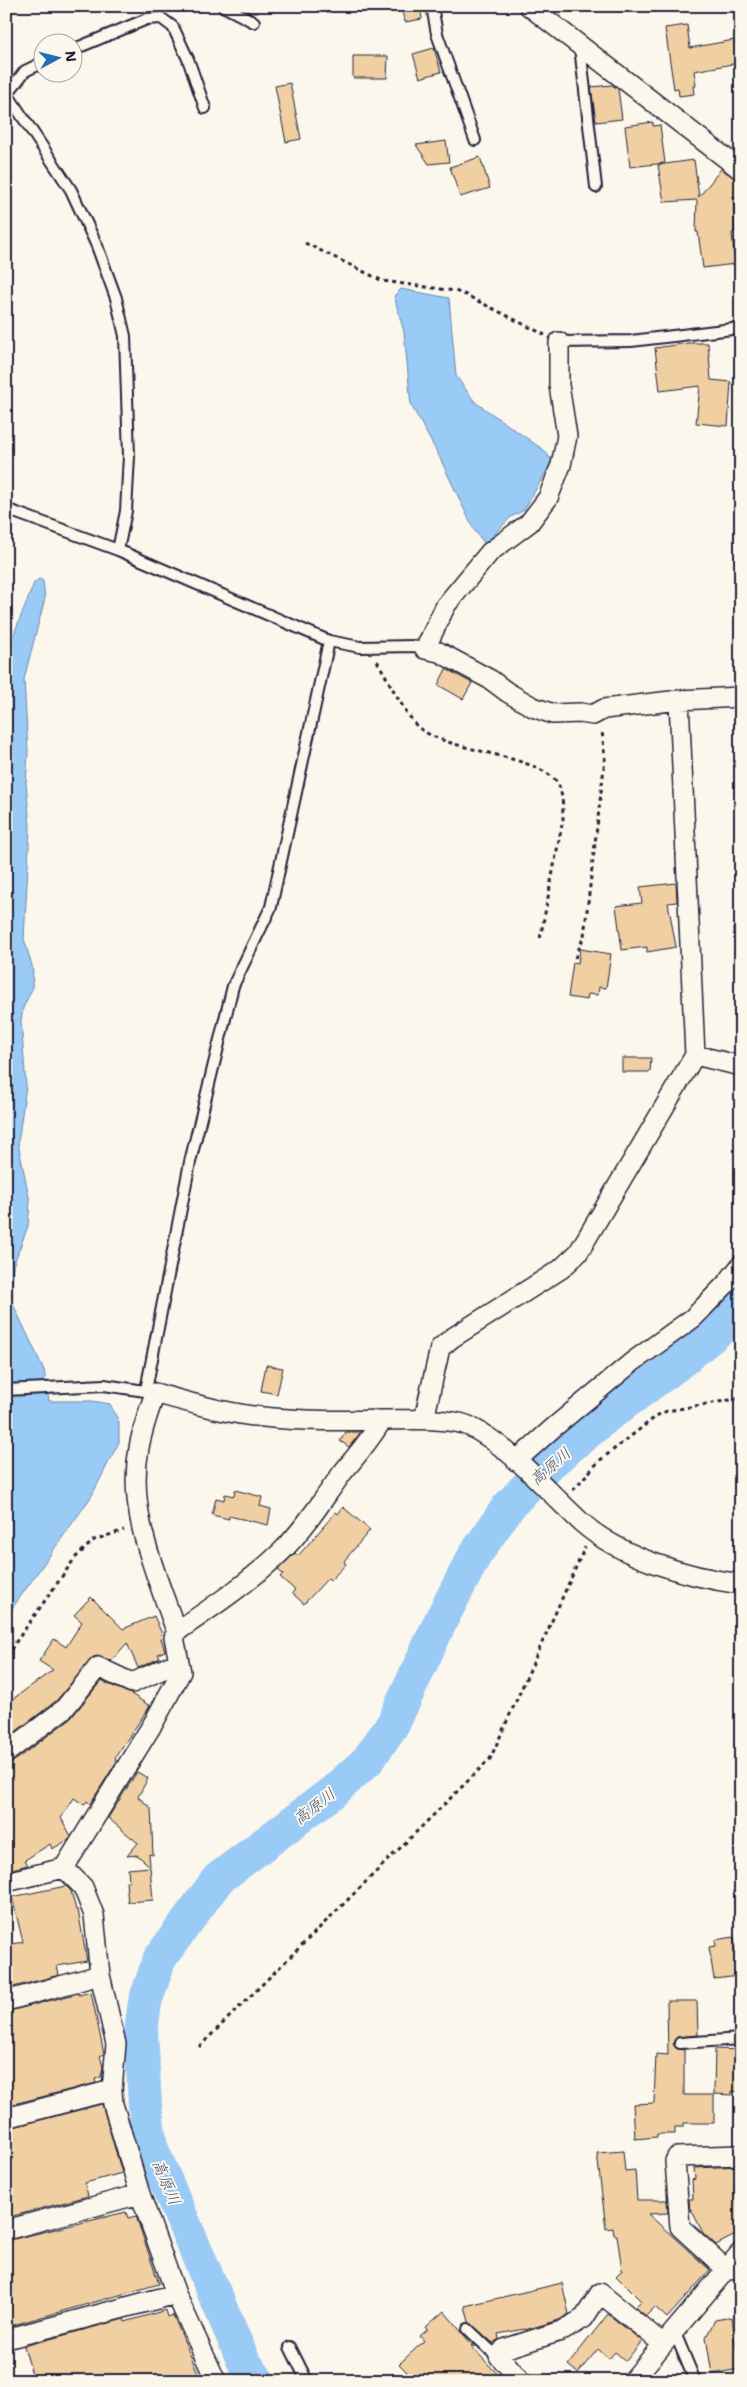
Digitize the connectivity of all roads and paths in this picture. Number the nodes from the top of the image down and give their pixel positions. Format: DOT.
graph roads {
  1 [pos="223,6"];
  2 [pos="432,6"];
  3 [pos="529,6"];
  4 [pos="254,22"];
  5 [pos="82,46"];
  6 [pos="580,46"];
  7 [pos="32,68"];
  8 [pos="7,92"];
  9 [pos="205,108"];
  10 [pos="475,140"];
  11 [pos="741,170"];
  12 [pos="596,187"];
  13 [pos="305,243"];
  14 [pos="741,328"];
  15 [pos="559,342"];
  16 [pos="6,509"];
  17 [pos="118,550"];
  18 [pos="329,641"];
  19 [pos="369,647"];
  20 [pos="425,649"];
  21 [pos="741,698"];
  22 [pos="679,700"];
  23 [pos="593,716"];
  24 [pos="540,939"];
  25 [pos="575,958"];
  26 [pos="695,1055"];
  27 [pos="741,1066"];
  28 [pos="741,1265"];
  29 [pos="6,1390"];
  30 [pos="150,1391"];
  31 [pos="741,1398"];
  32 [pos="424,1419"];
  33 [pos="382,1420"];
  34 [pos="516,1461"];
  35 [pos="561,1503"];
  36 [pos="138,1508"];
  37 [pos="585,1546"];
  38 [pos="741,1584"];
  39 [pos="179,1630"];
  40 [pos="6,1656"];
  41 [pos="179,1662"];
  42 [pos="6,1753"];
  43 [pos="64,1868"];
  44 [pos="6,1882"];
  45 [pos="100,1974"];
  46 [pos="6,2001"];
  47 [pos="741,2039"];
  48 [pos="680,2043"];
  49 [pos="199,2047"];
  50 [pos="112,2090"];
  51 [pos="6,2118"];
  52 [pos="741,2155"];
  53 [pos="140,2194"];
  54 [pos="6,2230"];
  55 [pos="741,2252"];
  56 [pos="734,2270"];
  57 [pos="176,2294"];
  58 [pos="468,2329"];
  59 [pos="6,2339"];
  60 [pos="669,2339"];
  61 [pos="290,2348"];
  62 [pos="499,2356"];
  63 [pos="211,2379"];
  64 [pos="307,2381"];
  65 [pos="521,2381"];
  66 [pos="632,2381"];
  67 [pos="695,2381"];
  1 -- 4 [label="lane"];
  2 -- 10 [label="lane"];
  3 -- 6 [label="street"];
  5 -- 9 [label="lane"];
  6 -- 11 [label="street"];
  6 -- 12 [label="lane"];
  7 -- 8 [label="lane"];
  8 -- 17 [label="lane"];
  13 -- 15 [label="path"];
  14 -- 15 [label="lane"];
  15 -- 20 [label="street"];
  16 -- 17 [label="lane"];
  17 -- 18 [label="lane"];
  18 -- 19 [label="lane"];
  18 -- 30 [label="lane"];
  19 -- 20 [label="lane"];
  19 -- 24 [label="path"];
  20 -- 23 [label="street"];
  21 -- 22 [label="street"];
  22 -- 23 [label="street"];
  22 -- 26 [label="street"];
  23 -- 25 [label="path"];
  26 -- 27 [label="street"];
  26 -- 32 [label="street"];
  28 -- 34 [label="street"];
  29 -- 30 [label="lane"];
  30 -- 33 [label="street"];
  30 -- 36 [label="street"];
  31 -- 35 [label="path"];
  32 -- 33 [label="street"];
  32 -- 34 [label="street"];
  33 -- 39 [label="street"];
  34 -- 35 [label="street"];
  35 -- 38 [label="street"];
  36 -- 39 [label="street"];
  36 -- 40 [label="path"];
  37 -- 49 [label="path"];
  39 -- 41 [label="street"];
  41 -- 42 [label="street"];
  41 -- 43 [label="street"];
  43 -- 44 [label="street"];
  43 -- 45 [label="street"];
  45 -- 46 [label="street"];
  45 -- 50 [label="street"];
  47 -- 48 [label="lane"];
  50 -- 51 [label="street"];
  50 -- 53 [label="street"];
  52 -- 56 [label="street"];
  53 -- 54 [label="street"];
  53 -- 57 [label="street"];
  55 -- 56 [label="street"];
  56 -- 60 [label="street"];
  57 -- 59 [label="street"];
  57 -- 63 [label="street"];
  58 -- 62 [label="lane"];
  60 -- 62 [label="street"];
  60 -- 66 [label="street"];
  60 -- 67 [label="lane"];
  61 -- 64 [label="lane"];
  62 -- 65 [label="street"];
}
